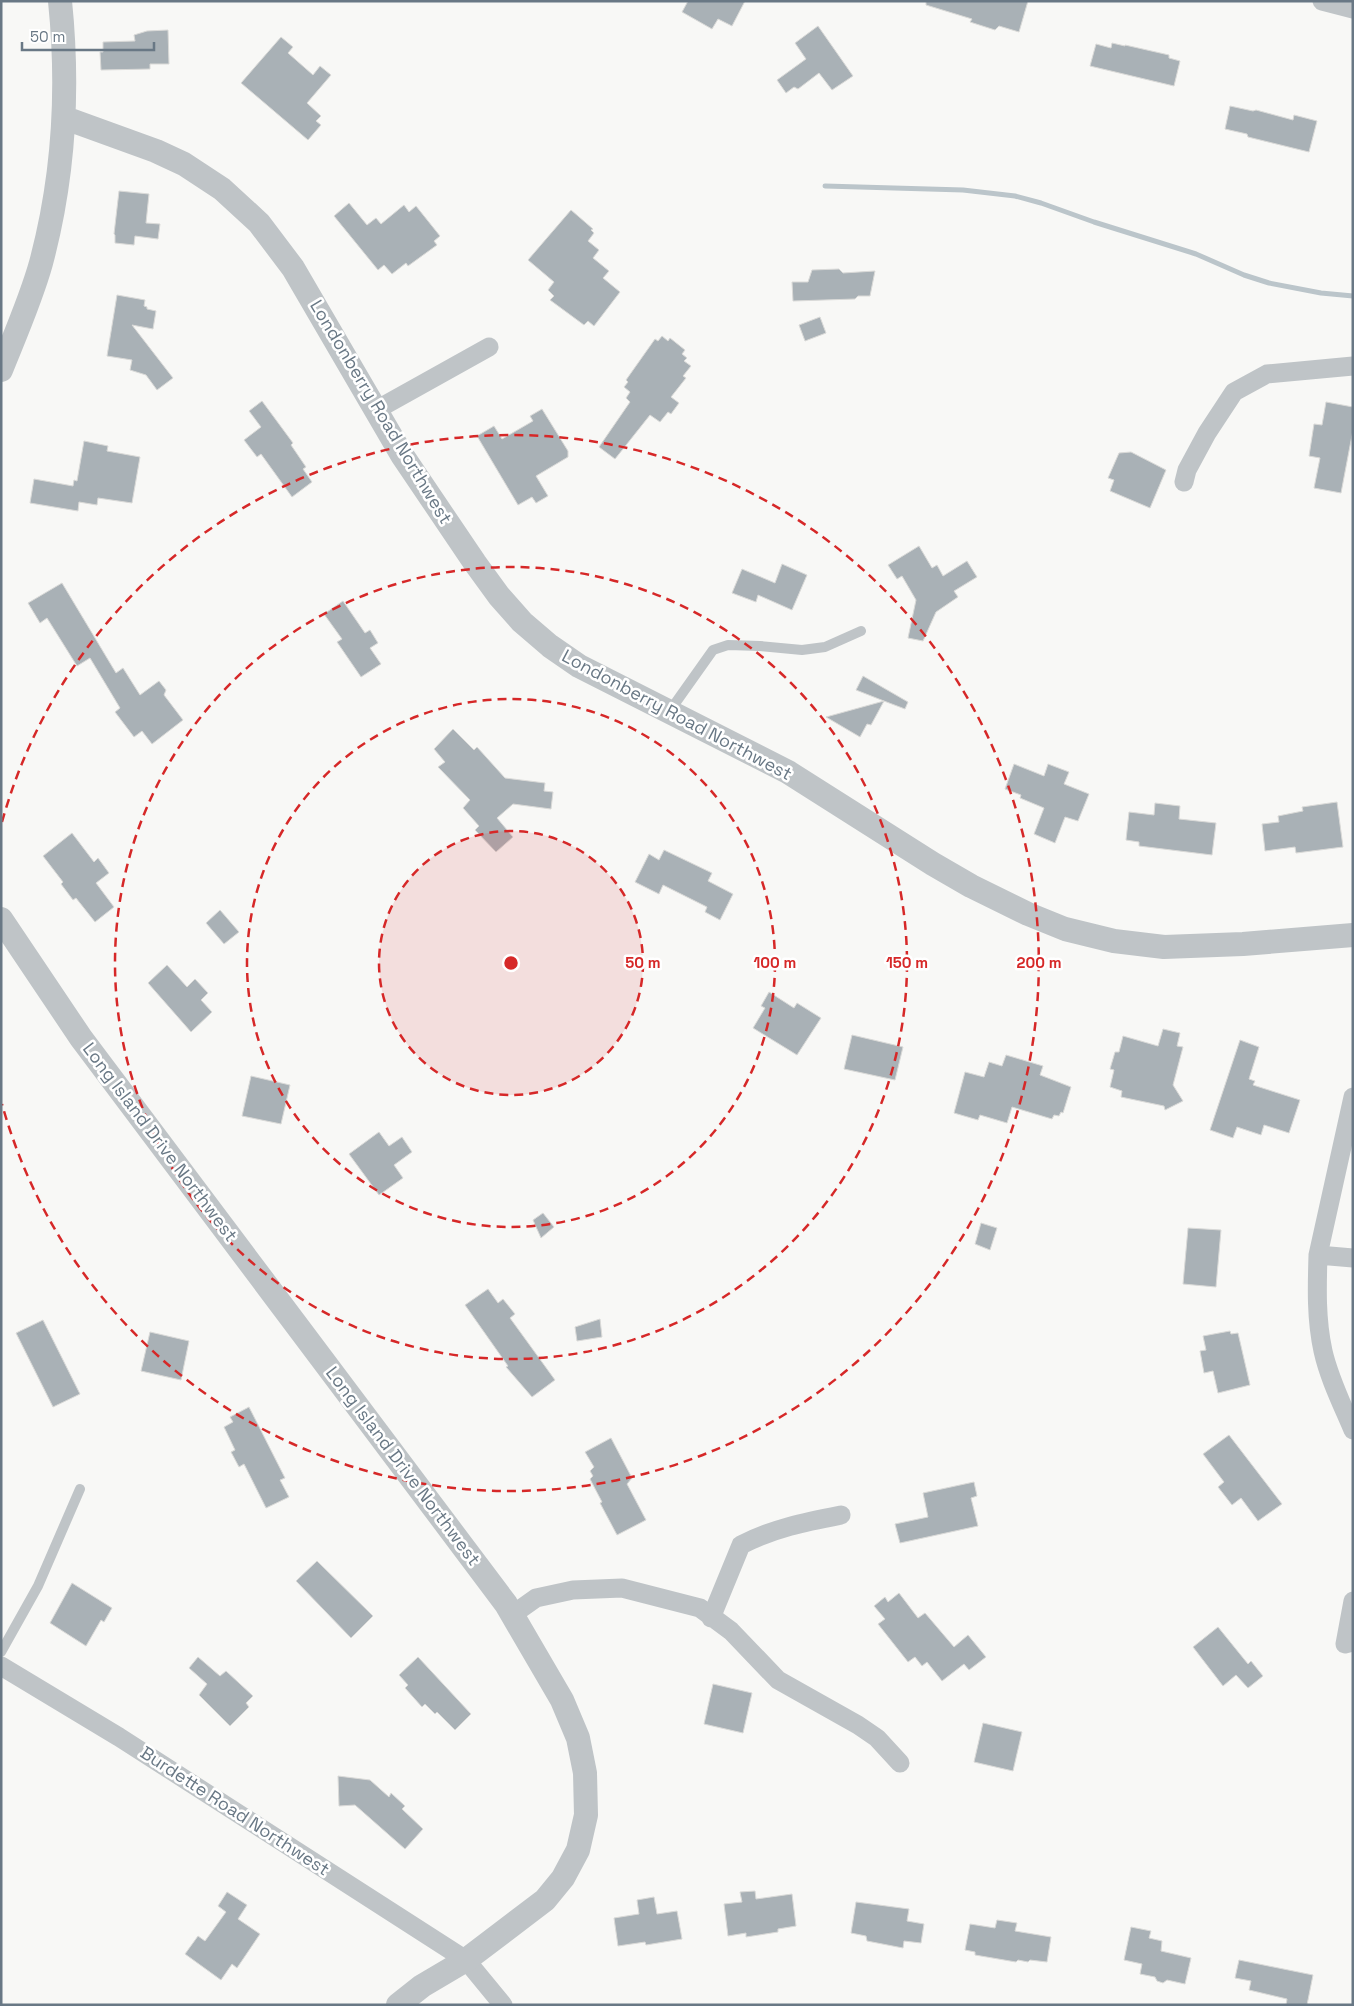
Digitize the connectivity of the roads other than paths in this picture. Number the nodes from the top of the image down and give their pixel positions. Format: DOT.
graph roads {
  1 [pos="60,1"];
  2 [pos="1322,1"];
  3 [pos="1353,9"];
  4 [pos="65,118"];
  5 [pos="488,346"];
  6 [pos="1353,366"];
  7 [pos="1,370"];
  8 [pos="376,410"];
  9 [pos="1184,482"];
  10 [pos="861,631"];
  11 [pos="668,712"];
  12 [pos="1,919"];
  13 [pos="1353,935"];
  14 [pos="1353,1098"];
  15 [pos="1318,1255"];
  16 [pos="1353,1258"];
  17 [pos="1353,1430"];
  18 [pos="80,1489"];
  19 [pos="841,1515"];
  20 [pos="1353,1601"];
  21 [pos="512,1615"];
  22 [pos="711,1618"];
  23 [pos="1353,1642"];
  24 [pos="1,1652"];
  25 [pos="1,1666"];
  26 [pos="900,1763"];
  27 [pos="466,1960"];
  28 [pos="398,2005"];
  29 [pos="504,2005"];
  1 -- 4 [label="street"];
  2 -- 3 [label="street"];
  4 -- 7 [label="street"];
  4 -- 8 [label="street, Londonberry Road Northwest"];
  5 -- 8 [label="street"];
  6 -- 9 [label="street"];
  8 -- 11 [label="street, Londonberry Road Northwest"];
  10 -- 11 [label="lane"];
  11 -- 13 [label="street, Londonberry Road Northwest"];
  12 -- 21 [label="street, Long Island Drive Northwest"];
  14 -- 15 [label="street"];
  15 -- 16 [label="street"];
  15 -- 17 [label="street"];
  18 -- 24 [label="lane"];
  19 -- 22 [label="street"];
  20 -- 23 [label="street"];
  21 -- 22 [label="street"];
  21 -- 27 [label="street, Long Island Drive Northwest"];
  22 -- 26 [label="street"];
  25 -- 27 [label="street, Burdette Road Northwest"];
  27 -- 28 [label="street, Long Island Drive Northwest"];
  27 -- 29 [label="street, Burdette Road Northwest"];
}
